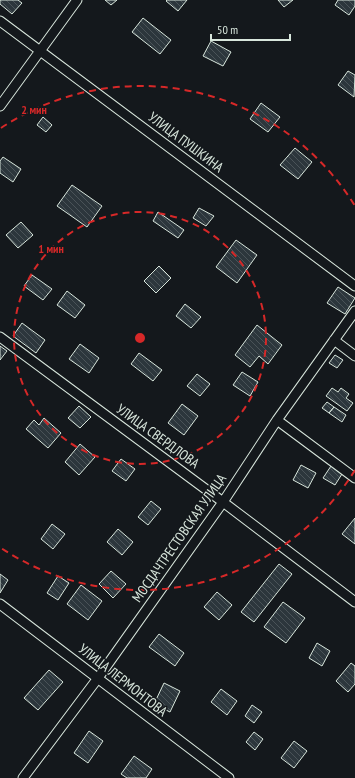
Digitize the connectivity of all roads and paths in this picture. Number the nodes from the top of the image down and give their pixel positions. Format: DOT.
graph roads {
  1 [pos="77,0"];
  2 [pos="0,21"];
  3 [pos="40,51"];
  4 [pos="0,106"];
  5 [pos="355,286"];
  6 [pos="355,311"];
  7 [pos="0,337"];
  8 [pos="334,340"];
  9 [pos="355,356"];
  10 [pos="277,420"];
  11 [pos="355,478"];
  12 [pos="223,502"];
  13 [pos="355,602"];
  14 [pos="0,604"];
  15 [pos="98,678"];
  16 [pos="23,778"];
  17 [pos="229,778"];
  1 -- 3 [label="street"];
  2 -- 3 [label="street, УЛИЦА ПУШКИНА"];
  3 -- 4 [label="street"];
  3 -- 5 [label="street, УЛИЦА ПУШКИНА"];
  6 -- 8 [label="street, МОСДАЧТРЕСТОВСКАЯ УЛИЦА"];
  7 -- 12 [label="street, УЛИЦА СВЕРДЛОВА"];
  8 -- 9 [label="street"];
  8 -- 10 [label="street, МОСДАЧТРЕСТОВСКАЯ УЛИЦА"];
  10 -- 11 [label="street"];
  10 -- 12 [label="street, МОСДАЧТРЕСТОВСКАЯ УЛИЦА"];
  12 -- 13 [label="street, УЛИЦА СВЕРДЛОВА"];
  12 -- 15 [label="street, МОСДАЧТРЕСТОВСКАЯ УЛИЦА"];
  14 -- 15 [label="street, УЛИЦА ЛЕРМОНТОВА"];
  15 -- 16 [label="street, МОСДАЧТРЕСТОВСКАЯ УЛИЦА"];
  15 -- 17 [label="street, УЛИЦА ЛЕРМОНТОВА"];
}
